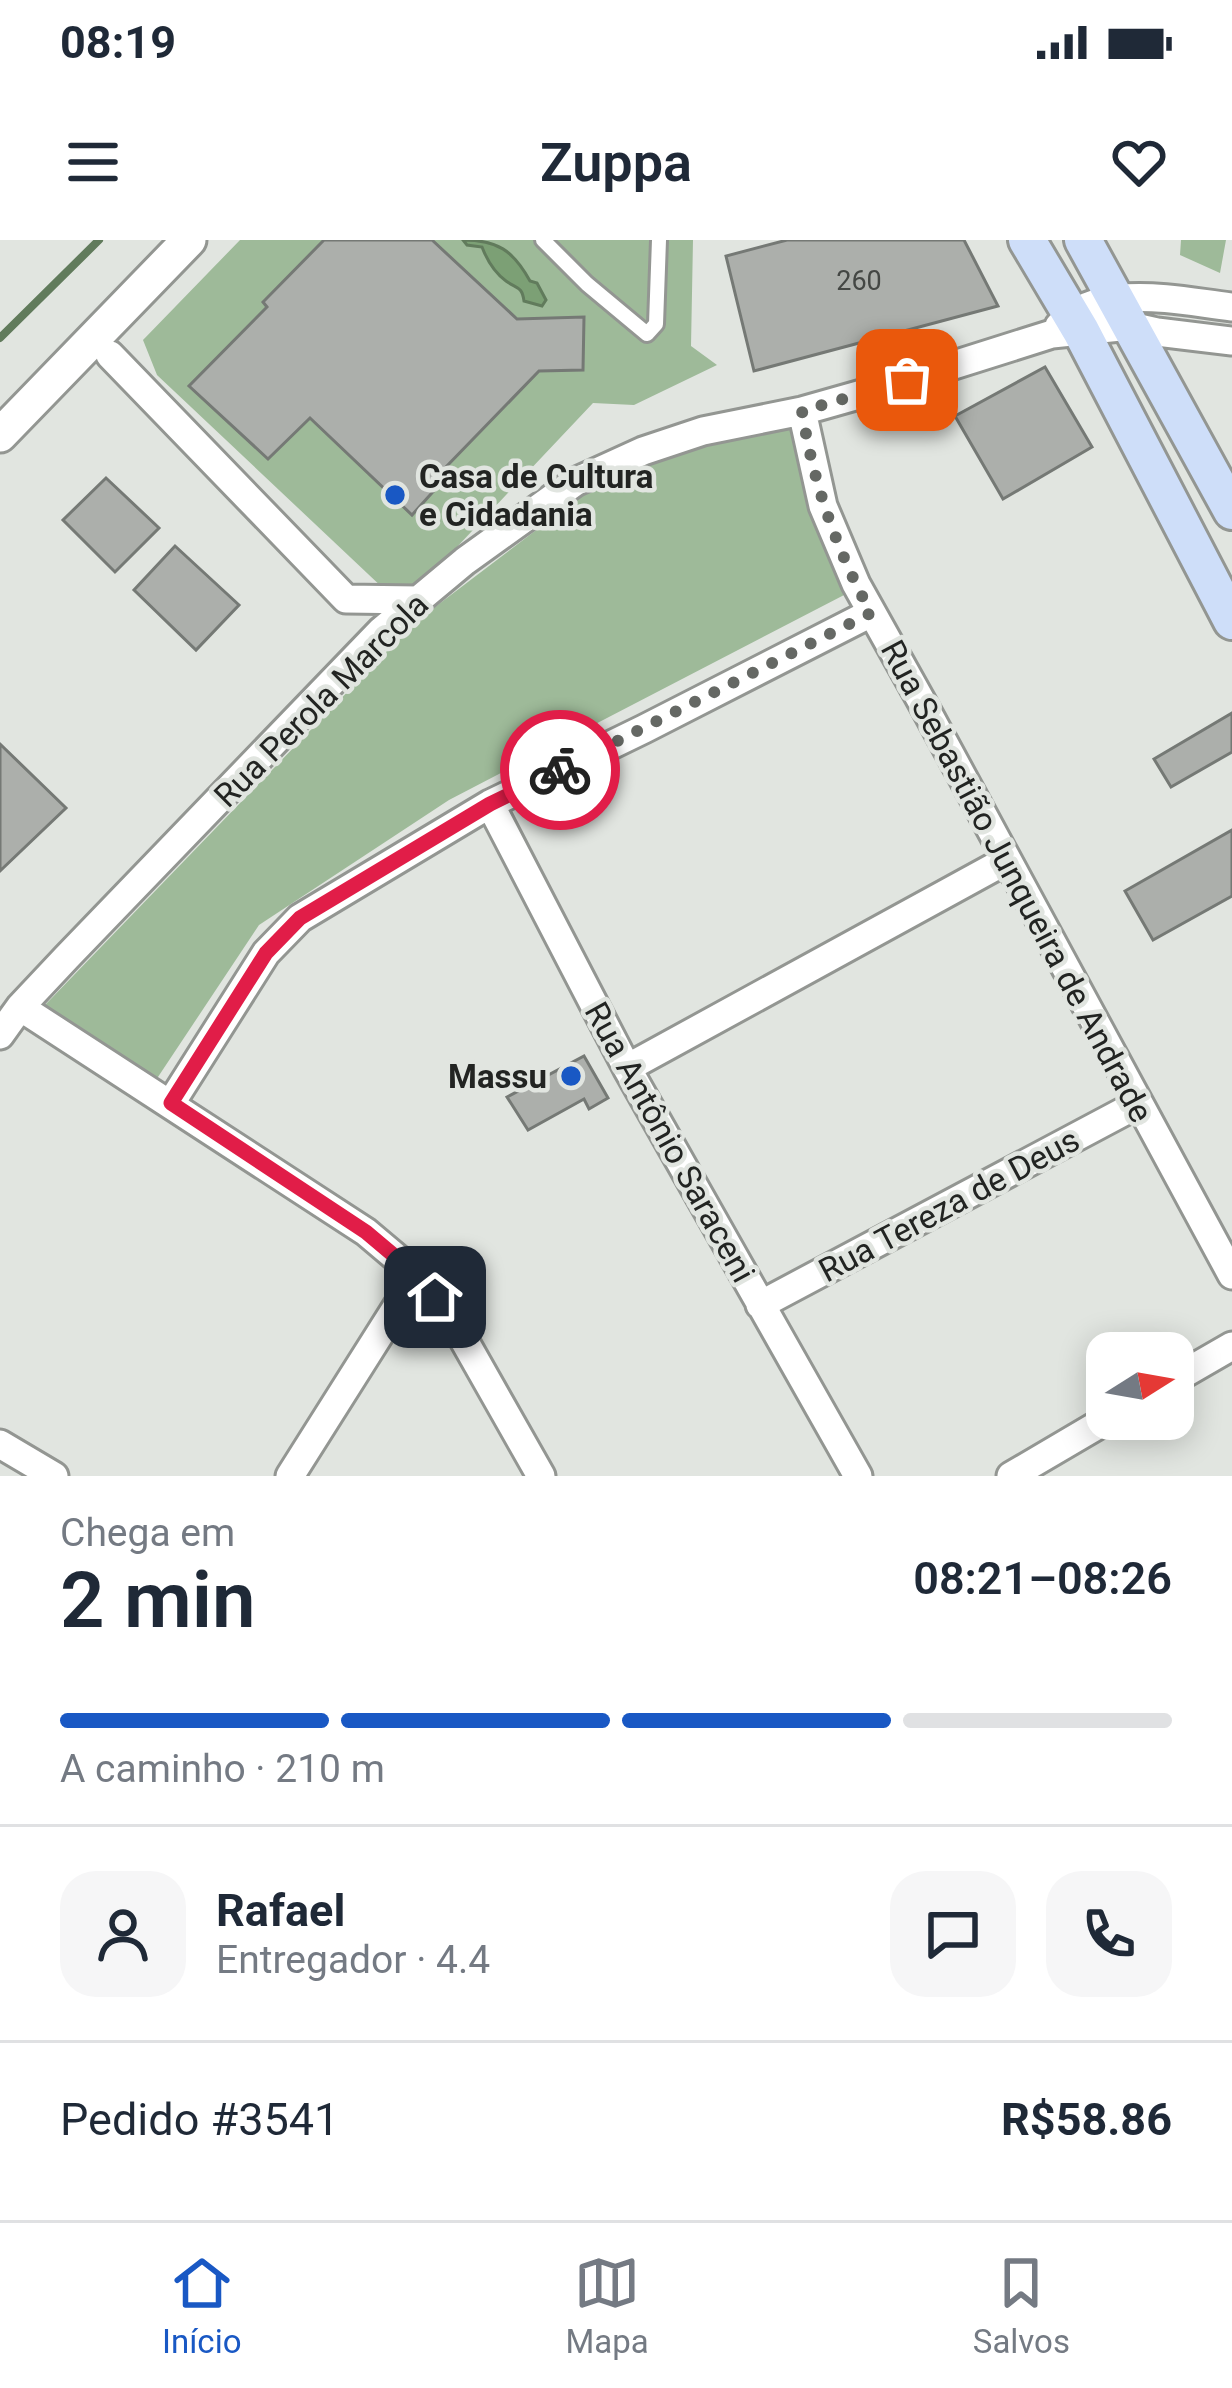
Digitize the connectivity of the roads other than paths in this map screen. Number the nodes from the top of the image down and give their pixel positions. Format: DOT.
graph roads {
  1 [pos="189,240"];
  2 [pos="543,240"];
  3 [pos="658,240"];
  4 [pos="1027,240"];
  5 [pos="1083,240"];
  6 [pos="1232,307"];
  7 [pos="1123,312"];
  8 [pos="1067,327"];
  9 [pos="1232,341"];
  10 [pos="110,355"];
  11 [pos="802,411"];
  12 [pos="0,435"];
  13 [pos="1232,511"];
  14 [pos="418,601"];
  15 [pos="871,613"];
  16 [pos="1232,621"];
  17 [pos="490,804"];
  18 [pos="1007,860"];
  19 [pos="20,1007"];
  20 [pos="0,1035"];
  21 [pos="627,1068"];
  22 [pos="171,1103"];
  23 [pos="1138,1104"];
  24 [pos="417,1275"];
  25 [pos="1232,1275"];
  26 [pos="760,1305"];
  27 [pos="1232,1346"];
  28 [pos="1194,1369"];
  29 [pos="1086,1432"];
  30 [pos="0,1444"];
  31 [pos="54,1476"];
  32 [pos="290,1476"];
  33 [pos="541,1476"];
  34 [pos="858,1476"];
  35 [pos="1011,1476"];
  1 -- 12 [label="street"];
  2 -- 3 [label="lane"];
  4 -- 8 [label="main road"];
  5 -- 7 [label="main road"];
  6 -- 7 [label="street"];
  7 -- 8 [label="street, Rua Perola Marcola"];
  7 -- 9 [label="street"];
  7 -- 13 [label="main road"];
  8 -- 11 [label="street, Rua Perola Marcola"];
  8 -- 16 [label="main road"];
  10 -- 14 [label="street"];
  11 -- 14 [label="street, Rua Perola Marcola"];
  11 -- 15 [label="street, Rua Sebastião Junqueira de Andrade"];
  14 -- 19 [label="street, Rua Perola Marcola"];
  15 -- 17 [label="street"];
  15 -- 18 [label="street, Rua Sebastião Junqueira de Andrade"];
  17 -- 21 [label="street, Rua Antônio Saraceni"];
  17 -- 22 [label="street"];
  18 -- 21 [label="street"];
  18 -- 23 [label="street, Rua Sebastião Junqueira de Andrade"];
  19 -- 20 [label="street, Rua Perola Marcola"];
  19 -- 22 [label="street"];
  21 -- 26 [label="street, Rua Antônio Saraceni"];
  22 -- 24 [label="street"];
  23 -- 25 [label="street, Rua Sebastião Junqueira de Andrade"];
  23 -- 26 [label="street, Rua Tereza de Deus"];
  24 -- 32 [label="street"];
  24 -- 33 [label="street"];
  26 -- 34 [label="street, Rua Antônio Saraceni"];
  27 -- 28 [label="street"];
  29 -- 35 [label="street"];
  30 -- 31 [label="street"];
}
